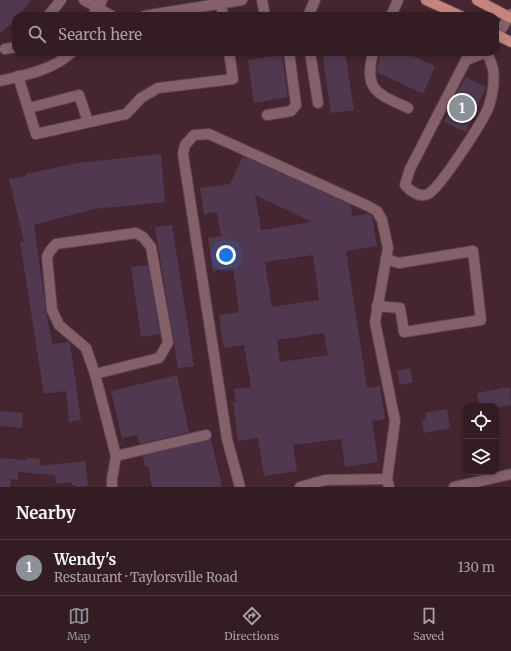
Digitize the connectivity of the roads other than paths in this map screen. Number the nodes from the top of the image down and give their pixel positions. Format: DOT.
graph roads {
  1 [pos="61,0"];
  2 [pos="84,0"];
  3 [pos="242,0"];
  4 [pos="262,0"];
  5 [pos="315,0"];
  6 [pos="398,0"];
  7 [pos="426,0"];
  8 [pos="477,0"];
  9 [pos="221,4"];
  10 [pos="97,8"];
  11 [pos="51,12"];
  12 [pos="170,12"];
  13 [pos="222,12"];
  14 [pos="264,12"];
  15 [pos="310,12"];
  16 [pos="393,12"];
  17 [pos="452,12"];
  18 [pos="510,16"];
  19 [pos="499,32"];
  20 [pos="499,37"];
  21 [pos="511,42"];
  22 [pos="12,48"];
  23 [pos="5,49"];
  24 [pos="68,56"];
  25 [pos="230,56"];
  26 [pos="289,56"];
  27 [pos="311,56"];
  28 [pos="372,56"];
  29 [pos="476,56"];
  30 [pos="488,56"];
  31 [pos="18,76"];
  32 [pos="0,81"];
  33 [pos="318,103"];
  34 [pos="29,108"];
  35 [pos="408,108"];
  36 [pos="267,115"];
  37 [pos="88,122"];
  38 [pos="386,259"];
  39 [pos="377,306"];
  40 [pos="95,374"];
  41 [pos="206,435"];
  42 [pos="116,456"];
  43 [pos="511,474"];
  44 [pos="388,483"];
  45 [pos="112,487"];
  46 [pos="240,487"];
  47 [pos="300,487"];
  48 [pos="454,487"];
  1 -- 11 [label="street"];
  2 -- 10 [label="street"];
  3 -- 9 [label="street"];
  4 -- 14 [label="street"];
  5 -- 15 [label="street"];
  6 -- 16 [label="street"];
  7 -- 17 [label="main road"];
  8 -- 18 [label="main road"];
  9 -- 12 [label="street"];
  9 -- 13 [label="street"];
  18 -- 19 [label="street"];
  20 -- 21 [label="main road"];
  22 -- 23 [label="street"];
  24 -- 31 [label="street"];
  25 -- 37 [label="street"];
  26 -- 36 [label="street"];
  27 -- 33 [label="street"];
  28 -- 35 [label="street"];
  29 -- 30 [label="street"];
  31 -- 32 [label="street"];
  31 -- 34 [label="street"];
  34 -- 37 [label="street"];
  34 -- 37 [label="street"];
  38 -- 39 [label="street"];
  38 -- 39 [label="street"];
  38 -- 46 [label="street"];
  39 -- 44 [label="street"];
  40 -- 40 [label="street"];
  40 -- 42 [label="street"];
  41 -- 42 [label="street"];
  42 -- 45 [label="street"];
  43 -- 48 [label="street"];
  44 -- 47 [label="street"];
}
